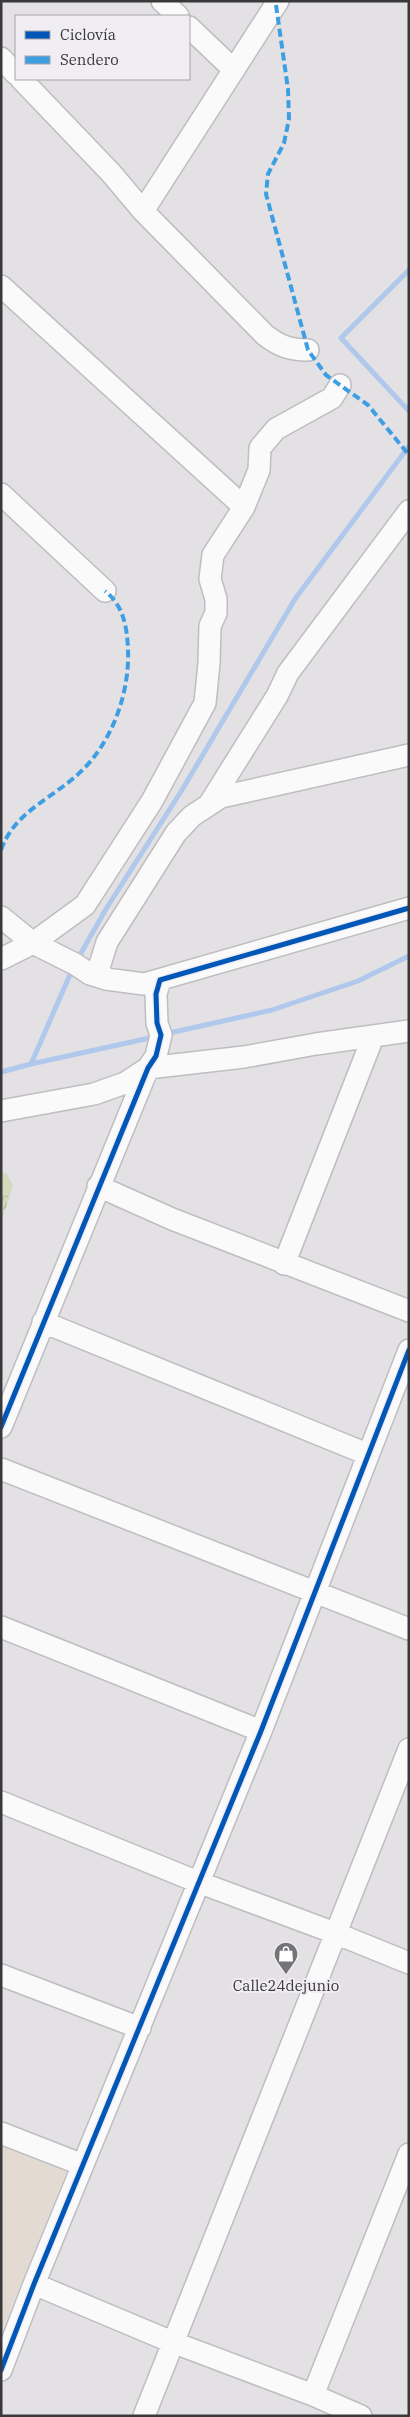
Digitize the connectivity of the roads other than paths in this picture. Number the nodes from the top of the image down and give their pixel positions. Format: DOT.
graph roads {
  1 [pos="162,1"];
  2 [pos="278,1"];
  3 [pos="177,15"];
  4 [pos="190,28"];
  5 [pos="1,58"];
  6 [pos="234,70"];
  7 [pos="15,73"];
  8 [pos="22,80"];
  9 [pos="142,211"];
  10 [pos="1,286"];
  11 [pos="308,350"];
  12 [pos="340,385"];
  13 [pos="1,494"];
  14 [pos="244,508"];
  15 [pos="409,511"];
  16 [pos="105,590"];
  17 [pos="409,755"];
  18 [pos="210,803"];
  19 [pos="409,908"];
  20 [pos="1,917"];
  21 [pos="33,944"];
  22 [pos="1,959"];
  23 [pos="106,979"];
  24 [pos="160,980"];
  25 [pos="409,1031"];
  26 [pos="373,1036"];
  27 [pos="148,1068"];
  28 [pos="1,1111"];
  29 [pos="98,1186"];
  30 [pos="284,1264"];
  31 [pos="409,1311"];
  32 [pos="43,1322"];
  33 [pos="409,1350"];
  34 [pos="1,1427"];
  35 [pos="367,1454"];
  36 [pos="1,1469"];
  37 [pos="315,1592"];
  38 [pos="1,1627"];
  39 [pos="409,1629"];
  40 [pos="261,1731"];
  41 [pos="409,1749"];
  42 [pos="1,1802"];
  43 [pos="198,1882"];
  44 [pos="335,1933"];
  45 [pos="409,1963"];
  46 [pos="1,1975"];
  47 [pos="140,2028"];
  48 [pos="1,2133"];
  49 [pos="409,2154"];
  50 [pos="83,2165"];
  51 [pos="34,2284"];
  52 [pos="172,2342"];
  53 [pos="1,2370"];
  54 [pos="313,2395"];
  55 [pos="144,2416"];
  56 [pos="361,2416"];
  1 -- 3 [label="street"];
  2 -- 6 [label="street"];
  4 -- 6 [label="street"];
  5 -- 7 [label="street"];
  6 -- 9 [label="street"];
  8 -- 9 [label="street"];
  9 -- 11 [label="street"];
  10 -- 14 [label="street"];
  12 -- 14 [label="street"];
  13 -- 16 [label="street"];
  14 -- 21 [label="street"];
  15 -- 18 [label="street"];
  17 -- 18 [label="street"];
  18 -- 23 [label="street"];
  19 -- 24 [label="street"];
  20 -- 21 [label="street"];
  21 -- 22 [label="street"];
  21 -- 23 [label="street"];
  23 -- 24 [label="street"];
  24 -- 27 [label="street"];
  25 -- 26 [label="street"];
  26 -- 27 [label="street"];
  26 -- 30 [label="street"];
  27 -- 28 [label="street"];
  27 -- 29 [label="street"];
  29 -- 30 [label="street"];
  29 -- 32 [label="street"];
  30 -- 31 [label="street"];
  32 -- 34 [label="street"];
  32 -- 35 [label="street"];
  33 -- 35 [label="street"];
  35 -- 37 [label="street"];
  36 -- 37 [label="street"];
  37 -- 39 [label="street"];
  37 -- 40 [label="street"];
  38 -- 40 [label="street"];
  40 -- 43 [label="street"];
  41 -- 44 [label="street"];
  42 -- 43 [label="street"];
  43 -- 44 [label="street"];
  43 -- 47 [label="street"];
  44 -- 45 [label="street"];
  44 -- 52 [label="street"];
  46 -- 47 [label="street"];
  47 -- 50 [label="street"];
  48 -- 50 [label="street"];
  49 -- 54 [label="street"];
  50 -- 51 [label="street"];
  51 -- 52 [label="street"];
  51 -- 53 [label="street"];
  52 -- 54 [label="street"];
  52 -- 55 [label="street"];
  54 -- 56 [label="street"];
}
